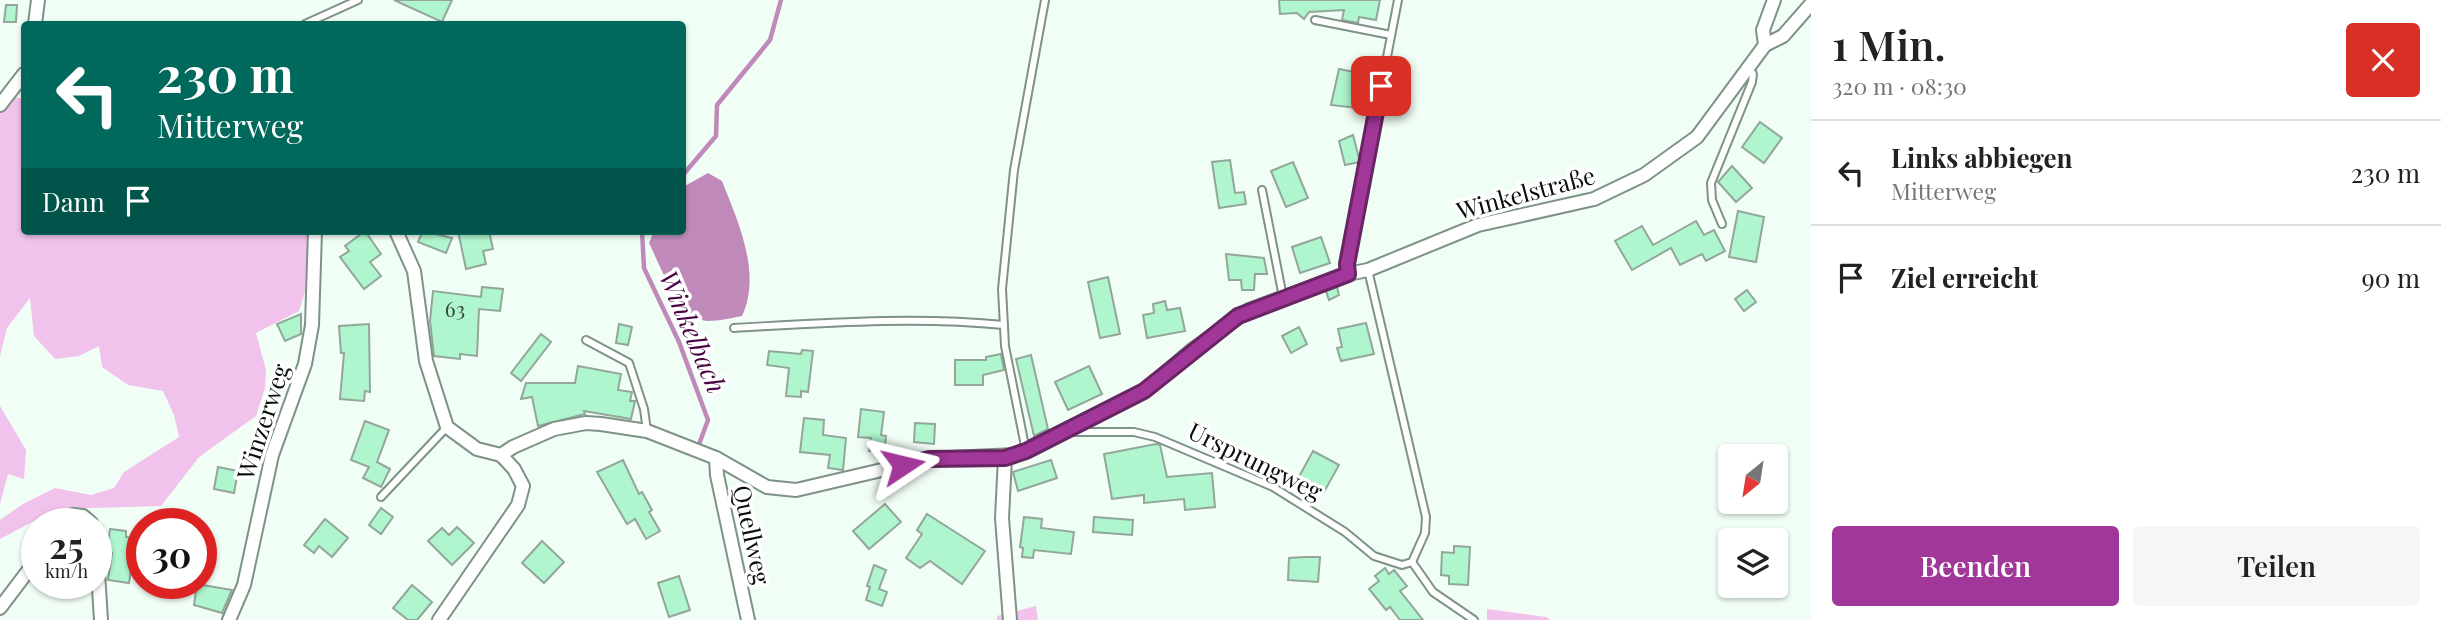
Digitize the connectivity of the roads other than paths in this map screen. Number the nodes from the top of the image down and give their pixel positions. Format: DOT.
graph roads {
  1 [pos="358,0"];
  2 [pos="1045,0"];
  3 [pos="1398,0"];
  4 [pos="1774,0"];
  5 [pos="36,3"];
  6 [pos="1811,4"];
  7 [pos="1315,20"];
  8 [pos="35,21"];
  9 [pos="312,21"];
  10 [pos="1391,34"];
  11 [pos="1765,45"];
  12 [pos="1748,67"];
  13 [pos="21,78"];
  14 [pos="0,105"];
  15 [pos="1262,190"];
  16 [pos="1722,224"];
  17 [pos="315,235"];
  18 [pos="398,235"];
  19 [pos="1368,270"];
  20 [pos="1348,274"];
  21 [pos="1283,297"];
  22 [pos="1004,325"];
  23 [pos="734,328"];
  24 [pos="586,340"];
  25 [pos="447,427"];
  26 [pos="647,430"];
  27 [pos="1066,432"];
  28 [pos="1026,451"];
  29 [pos="501,456"];
  30 [pos="716,458"];
  31 [pos="1005,458"];
  32 [pos="381,497"];
  33 [pos="1412,562"];
  34 [pos="21,580"];
  35 [pos="100,599"];
  36 [pos="0,608"];
  37 [pos="101,620"];
  38 [pos="229,620"];
  39 [pos="439,620"];
  40 [pos="748,620"];
  41 [pos="1010,620"];
  42 [pos="1474,620"];
  1 -- 9 [label="lane"];
  2 -- 22 [label="lane"];
  3 -- 10 [label="lane"];
  4 -- 11 [label="street, Winkelstraße"];
  5 -- 8 [label="street"];
  6 -- 11 [label="street"];
  7 -- 10 [label="lane"];
  10 -- 20 [label="lane"];
  11 -- 12 [label="street, Winkelstraße"];
  12 -- 16 [label="lane"];
  12 -- 19 [label="street, Winkelstraße"];
  13 -- 14 [label="street"];
  15 -- 21 [label="lane"];
  17 -- 38 [label="street, Winzerweg"];
  18 -- 25 [label="street"];
  19 -- 20 [label="street, Winkelstraße"];
  19 -- 33 [label="lane"];
  20 -- 21 [label="street, Winkelstraße"];
  21 -- 27 [label="street, Winkelstraße"];
  22 -- 23 [label="lane"];
  22 -- 28 [label="lane"];
  24 -- 26 [label="lane"];
  25 -- 29 [label="street"];
  25 -- 32 [label="lane"];
  26 -- 29 [label="street, Winkelstraße"];
  26 -- 30 [label="street, Winkelstraße"];
  27 -- 28 [label="street, Winkelstraße"];
  27 -- 33 [label="lane, Ursprungweg"];
  28 -- 31 [label="street, Winkelstraße"];
  29 -- 39 [label="street"];
  30 -- 31 [label="street, Winkelstraße"];
  30 -- 40 [label="street, Quellweg"];
  31 -- 41 [label="street"];
  33 -- 42 [label="lane"];
  34 -- 36 [label="street"];
  35 -- 37 [label="street"];
}
